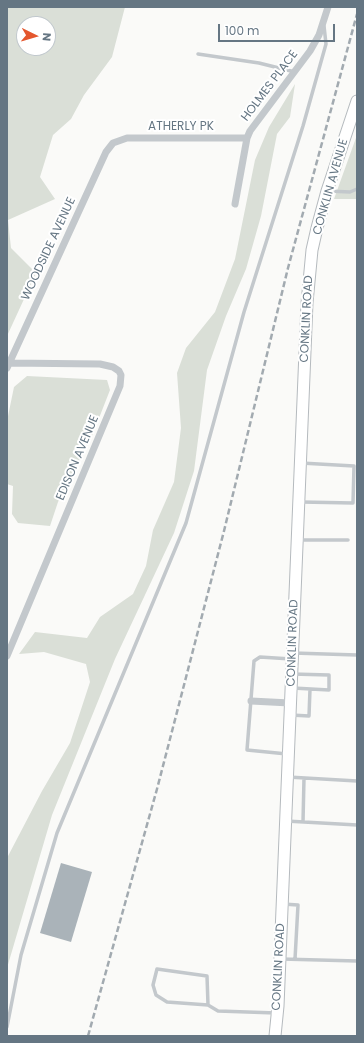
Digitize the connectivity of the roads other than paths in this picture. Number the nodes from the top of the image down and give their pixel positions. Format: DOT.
graph roads {
  1 [pos="328,7"];
  2 [pos="324,23"];
  3 [pos="198,54"];
  4 [pos="295,72"];
  5 [pos="357,102"];
  6 [pos="247,138"];
  7 [pos="116,141"];
  8 [pos="357,189"];
  9 [pos="327,191"];
  10 [pos="235,204"];
  11 [pos="312,250"];
  12 [pos="8,366"];
  13 [pos="300,463"];
  14 [pos="298,502"];
  15 [pos="297,540"];
  16 [pos="348,540"];
  17 [pos="357,655"];
  18 [pos="7,656"];
  19 [pos="292,656"];
  20 [pos="291,674"];
  21 [pos="291,688"];
  22 [pos="310,689"];
  23 [pos="251,701"];
  24 [pos="290,703"];
  25 [pos="290,715"];
  26 [pos="288,754"];
  27 [pos="287,777"];
  28 [pos="304,778"];
  29 [pos="357,782"];
  30 [pos="285,821"];
  31 [pos="303,822"];
  32 [pos="357,825"];
  33 [pos="282,904"];
  34 [pos="280,959"];
  35 [pos="295,959"];
  36 [pos="357,961"];
  37 [pos="208,1005"];
  38 [pos="277,1013"];
  39 [pos="7,1027"];
  40 [pos="275,1036"];
  1 -- 2 [label="street, HOLMES PLACE"];
  2 -- 4 [label="street, HOLMES PLACE"];
  2 -- 39 [label="lane"];
  3 -- 4 [label="lane"];
  4 -- 6 [label="street, HOLMES PLACE"];
  5 -- 9 [label="main road, CONKLIN AVENUE"];
  6 -- 7 [label="street, ATHERLY PK"];
  6 -- 10 [label="street, HOLMES PLACE"];
  7 -- 12 [label="street, WOODSIDE AVENUE"];
  8 -- 9 [label="lane"];
  9 -- 11 [label="main road, CONKLIN AVENUE"];
  11 -- 13 [label="main road, CONKLIN ROAD"];
  12 -- 18 [label="street, EDISON AVENUE"];
  13 -- 14 [label="main road, CONKLIN ROAD"];
  13 -- 14 [label="lane"];
  14 -- 15 [label="main road, CONKLIN ROAD"];
  15 -- 16 [label="lane"];
  15 -- 19 [label="main road, CONKLIN ROAD"];
  17 -- 19 [label="lane"];
  19 -- 20 [label="main road, CONKLIN ROAD"];
  19 -- 23 [label="lane"];
  20 -- 21 [label="main road, CONKLIN ROAD"];
  20 -- 22 [label="lane"];
  21 -- 22 [label="lane"];
  21 -- 24 [label="main road, CONKLIN ROAD"];
  22 -- 25 [label="lane"];
  23 -- 24 [label="street"];
  23 -- 26 [label="lane"];
  24 -- 25 [label="main road, CONKLIN ROAD"];
  25 -- 26 [label="main road, CONKLIN ROAD"];
  26 -- 27 [label="main road, CONKLIN ROAD"];
  27 -- 28 [label="lane"];
  27 -- 30 [label="main road, CONKLIN ROAD"];
  28 -- 29 [label="lane"];
  28 -- 31 [label="lane"];
  30 -- 31 [label="lane"];
  30 -- 33 [label="main road, CONKLIN ROAD"];
  31 -- 32 [label="lane"];
  33 -- 34 [label="main road, CONKLIN ROAD"];
  33 -- 35 [label="lane"];
  34 -- 35 [label="lane"];
  34 -- 38 [label="main road, CONKLIN ROAD"];
  35 -- 36 [label="lane"];
  37 -- 37 [label="lane"];
  37 -- 38 [label="lane"];
  38 -- 40 [label="main road, CONKLIN ROAD"];
}
